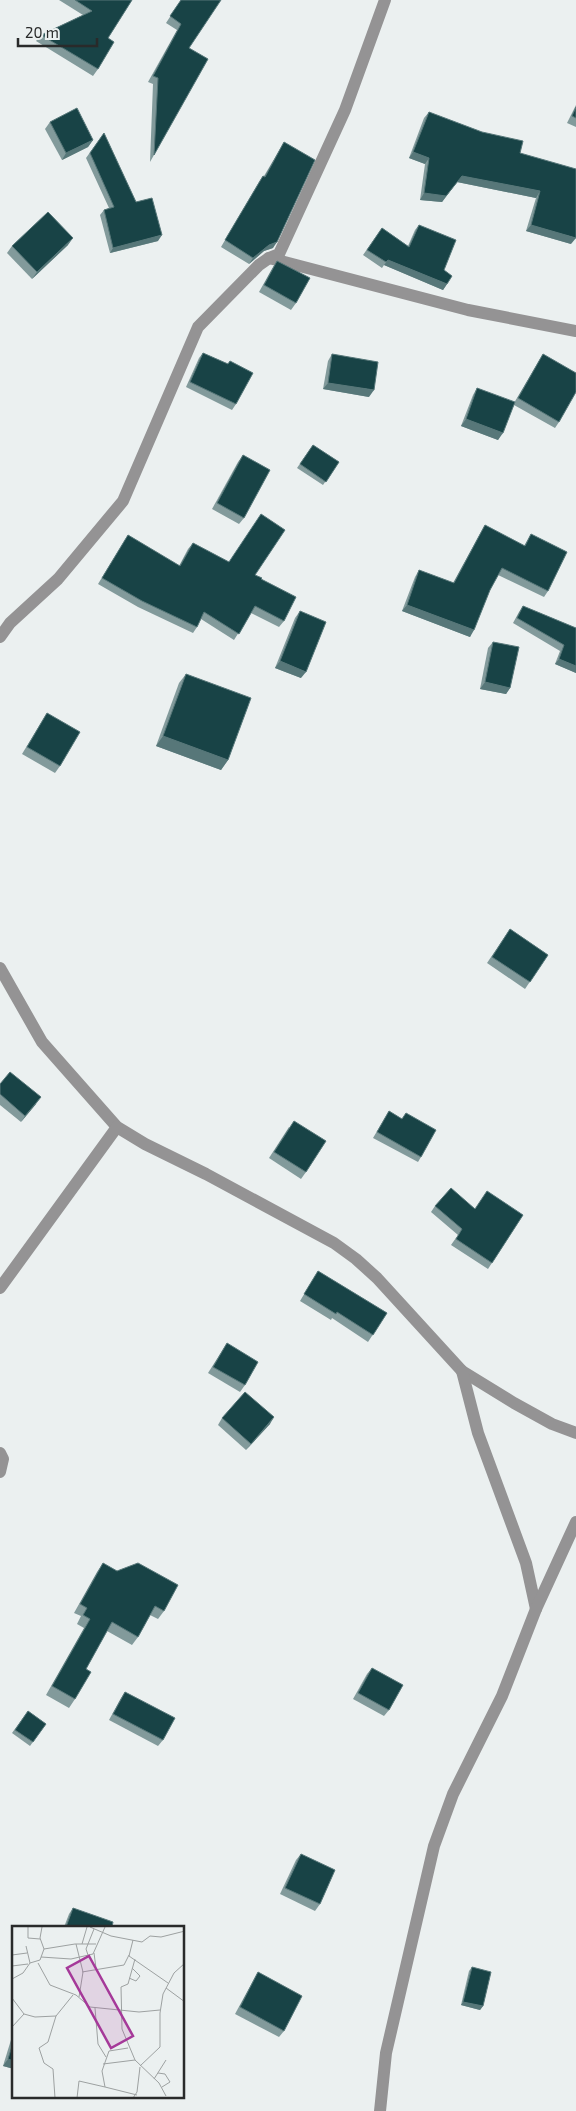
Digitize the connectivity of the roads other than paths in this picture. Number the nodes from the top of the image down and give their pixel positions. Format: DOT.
graph roads {
  1 [pos="385,0"];
  2 [pos="269,258"];
  3 [pos="575,329"];
  4 [pos="0,637"];
  5 [pos="0,968"];
  6 [pos="116,1127"];
  7 [pos="0,1288"];
  8 [pos="462,1371"];
  9 [pos="576,1434"];
  10 [pos="0,1453"];
  11 [pos="0,1472"];
  12 [pos="576,1522"];
  13 [pos="536,1609"];
  14 [pos="380,2111"];
  1 -- 2 [label="street"];
  2 -- 3 [label="street"];
  2 -- 4 [label="street"];
  5 -- 6 [label="street"];
  6 -- 7 [label="street"];
  6 -- 8 [label="street"];
  8 -- 9 [label="street"];
  8 -- 13 [label="street"];
  10 -- 11 [label="street"];
  12 -- 13 [label="street"];
  13 -- 14 [label="street"];
}
